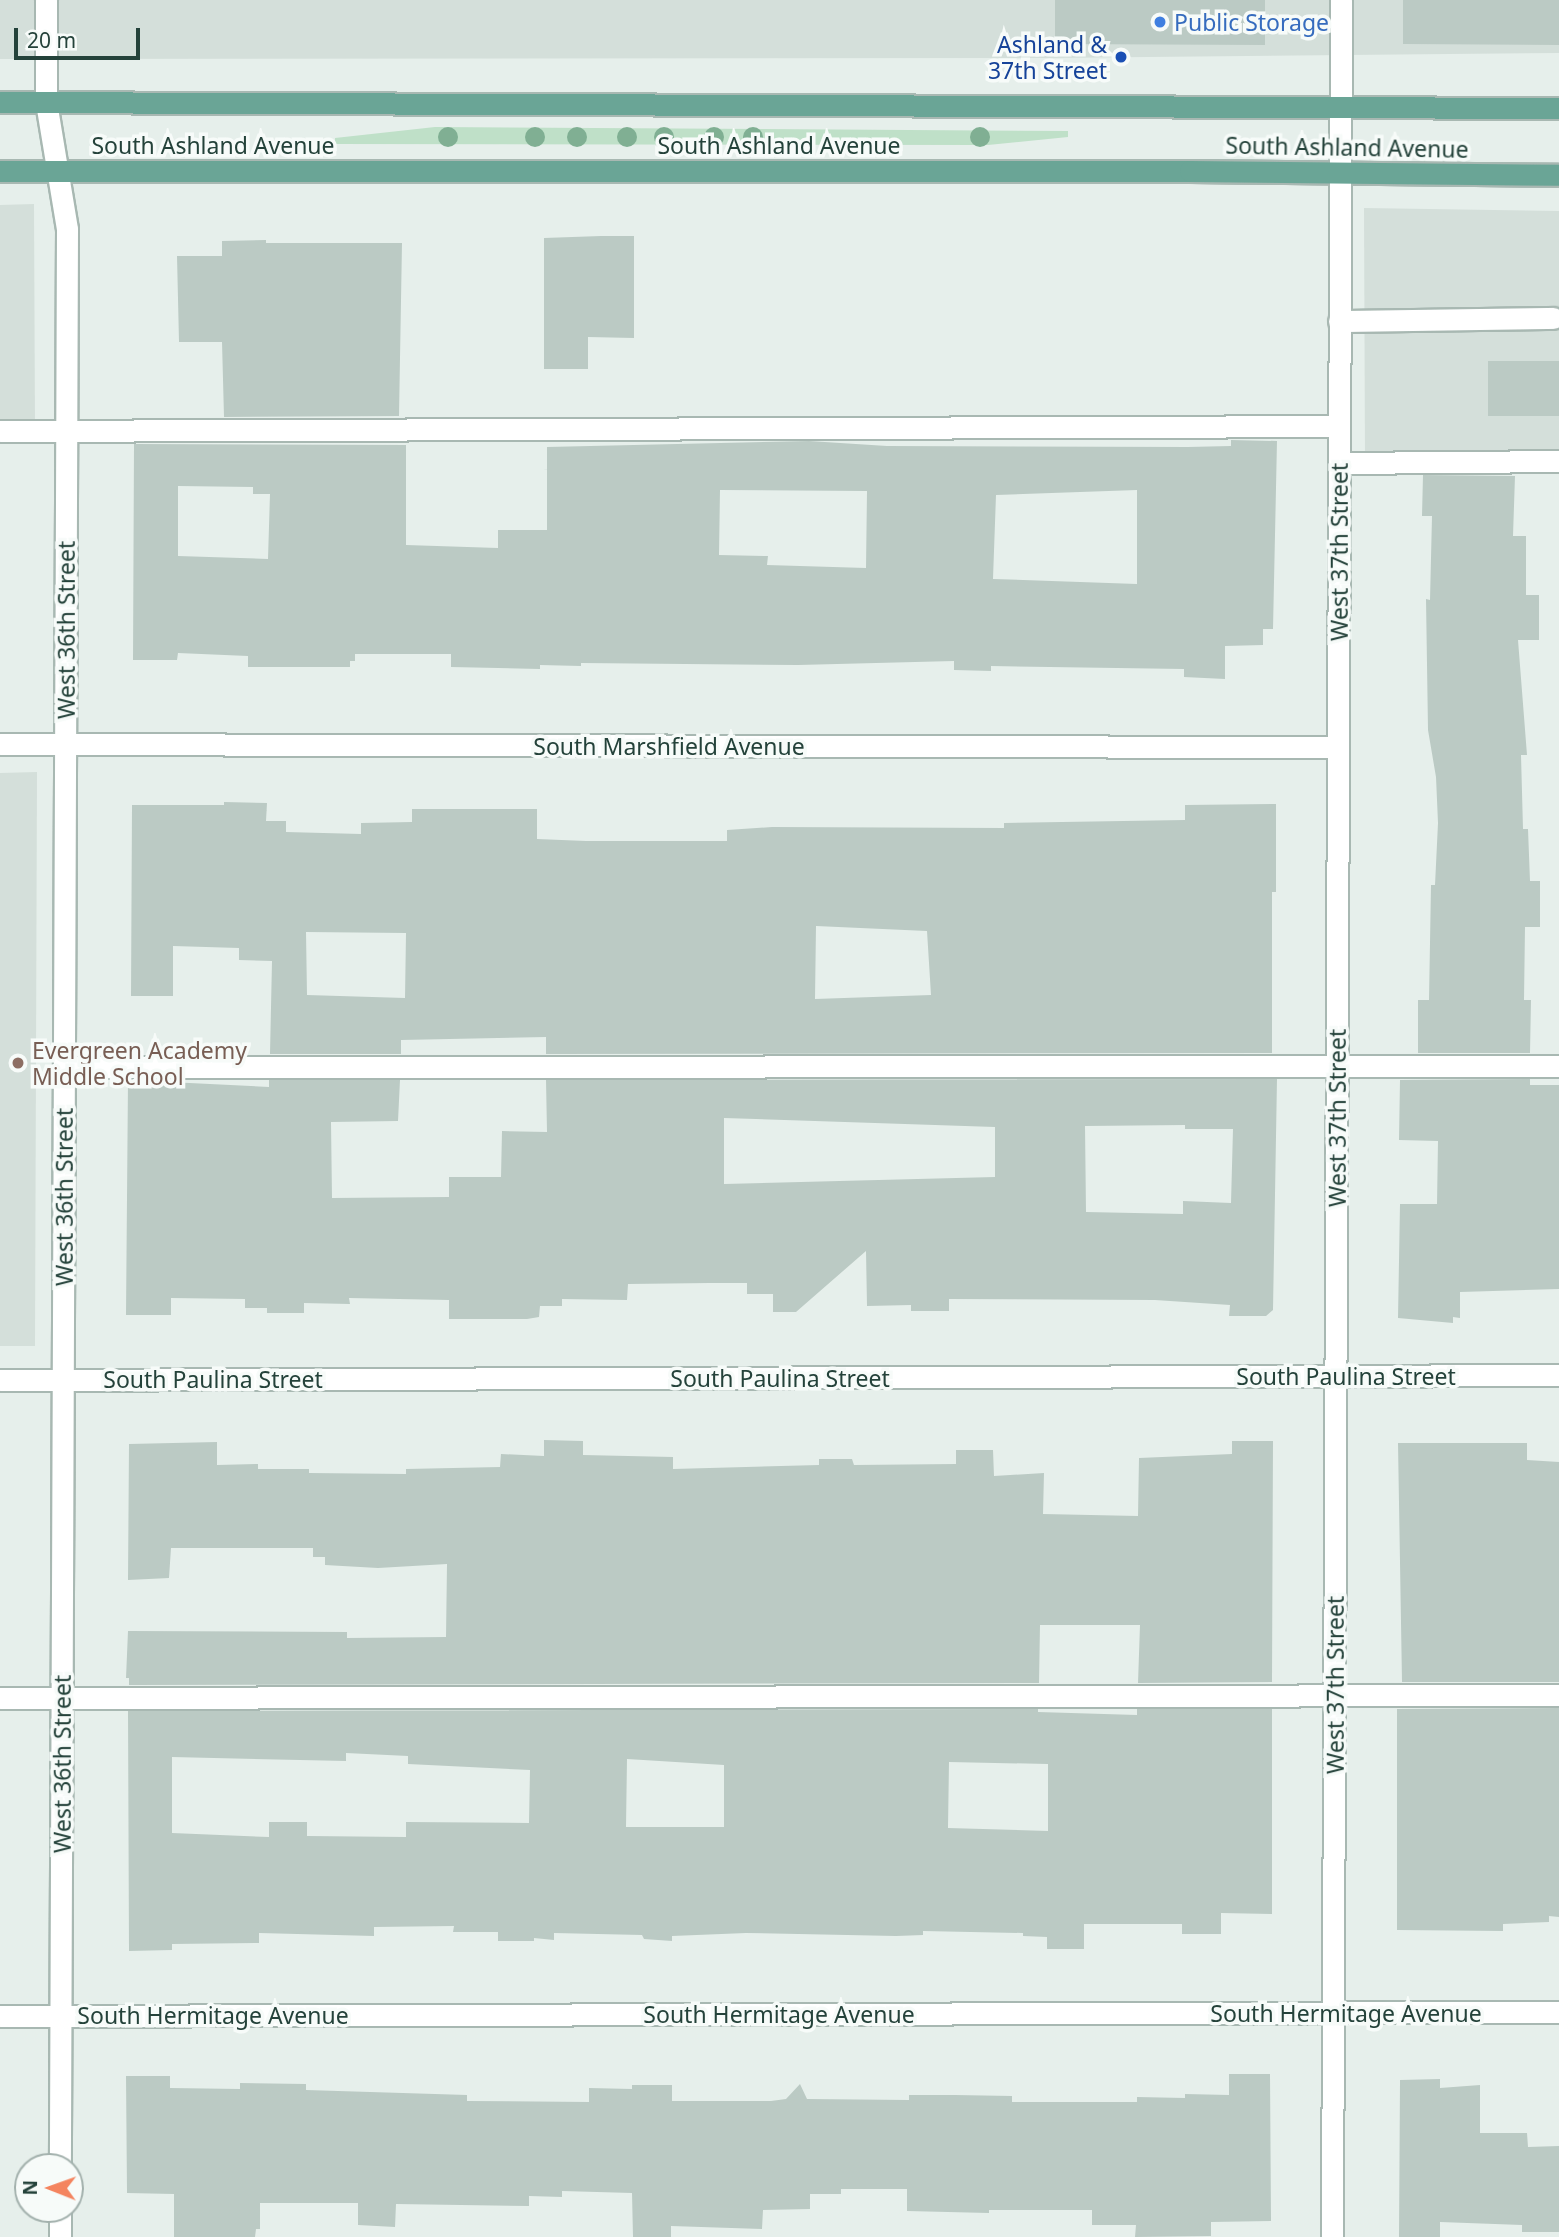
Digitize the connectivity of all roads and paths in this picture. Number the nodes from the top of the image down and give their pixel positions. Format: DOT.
graph roads {
  1 [pos="46,0"];
  2 [pos="1341,0"];
  3 [pos="0,102"];
  4 [pos="47,102"];
  5 [pos="1340,106"];
  6 [pos="1559,108"];
  7 [pos="0,171"];
  8 [pos="56,171"];
  9 [pos="1340,174"];
  10 [pos="1559,175"];
  11 [pos="1553,318"];
  12 [pos="1339,321"];
  13 [pos="1339,426"];
  14 [pos="0,431"];
  15 [pos="66,431"];
  16 [pos="1559,461"];
  17 [pos="1339,463"];
  18 [pos="0,744"];
  19 [pos="66,744"];
  20 [pos="1338,747"];
  21 [pos="1337,1066"];
  22 [pos="1559,1066"];
  23 [pos="64,1067"];
  24 [pos="1559,1375"];
  25 [pos="1335,1376"];
  26 [pos="0,1380"];
  27 [pos="63,1380"];
  28 [pos="1559,1695"];
  29 [pos="1335,1696"];
  30 [pos="0,1698"];
  31 [pos="62,1698"];
  32 [pos="1334,2012"];
  33 [pos="1559,2012"];
  34 [pos="0,2016"];
  35 [pos="61,2016"];
  36 [pos="60,2153"];
  37 [pos="1332,2237"];
  1 -- 4 [label="street, West 36th Street"];
  2 -- 5 [label="street, West 37th Street"];
  3 -- 4 [label="main road, South Ashland Avenue"];
  4 -- 5 [label="main road, South Ashland Avenue"];
  4 -- 8 [label="street, West 36th Street"];
  5 -- 6 [label="main road, South Ashland Avenue"];
  5 -- 9 [label="street, West 37th Street"];
  7 -- 8 [label="main road, South Ashland Avenue"];
  8 -- 9 [label="main road, South Ashland Avenue"];
  8 -- 15 [label="street, West 36th Street"];
  9 -- 10 [label="main road, South Ashland Avenue"];
  9 -- 12 [label="street, West 37th Street"];
  11 -- 12 [label="street"];
  12 -- 13 [label="street, West 37th Street"];
  13 -- 15 [label="street"];
  13 -- 17 [label="street, West 37th Street"];
  14 -- 15 [label="street"];
  15 -- 19 [label="street, West 36th Street"];
  16 -- 17 [label="street"];
  17 -- 20 [label="street, West 37th Street"];
  18 -- 19 [label="street, South Marshfield Avenue"];
  19 -- 20 [label="street, South Marshfield Avenue"];
  19 -- 23 [label="street, West 36th Street"];
  20 -- 21 [label="street, West 37th Street"];
  21 -- 22 [label="street"];
  21 -- 23 [label="street"];
  21 -- 25 [label="street, West 37th Street"];
  23 -- 27 [label="street, West 36th Street"];
  24 -- 25 [label="street, South Paulina Street"];
  25 -- 27 [label="street, South Paulina Street"];
  25 -- 29 [label="street, West 37th Street"];
  26 -- 27 [label="street, South Paulina Street"];
  27 -- 31 [label="street, West 36th Street"];
  28 -- 29 [label="street"];
  29 -- 31 [label="street"];
  29 -- 32 [label="street, West 37th Street"];
  30 -- 31 [label="street"];
  31 -- 35 [label="street, West 36th Street"];
  32 -- 33 [label="street, South Hermitage Avenue"];
  32 -- 35 [label="street, South Hermitage Avenue"];
  32 -- 37 [label="street, West 37th Street"];
  34 -- 35 [label="street, South Hermitage Avenue"];
  35 -- 36 [label="street, West 36th Street"];
}
